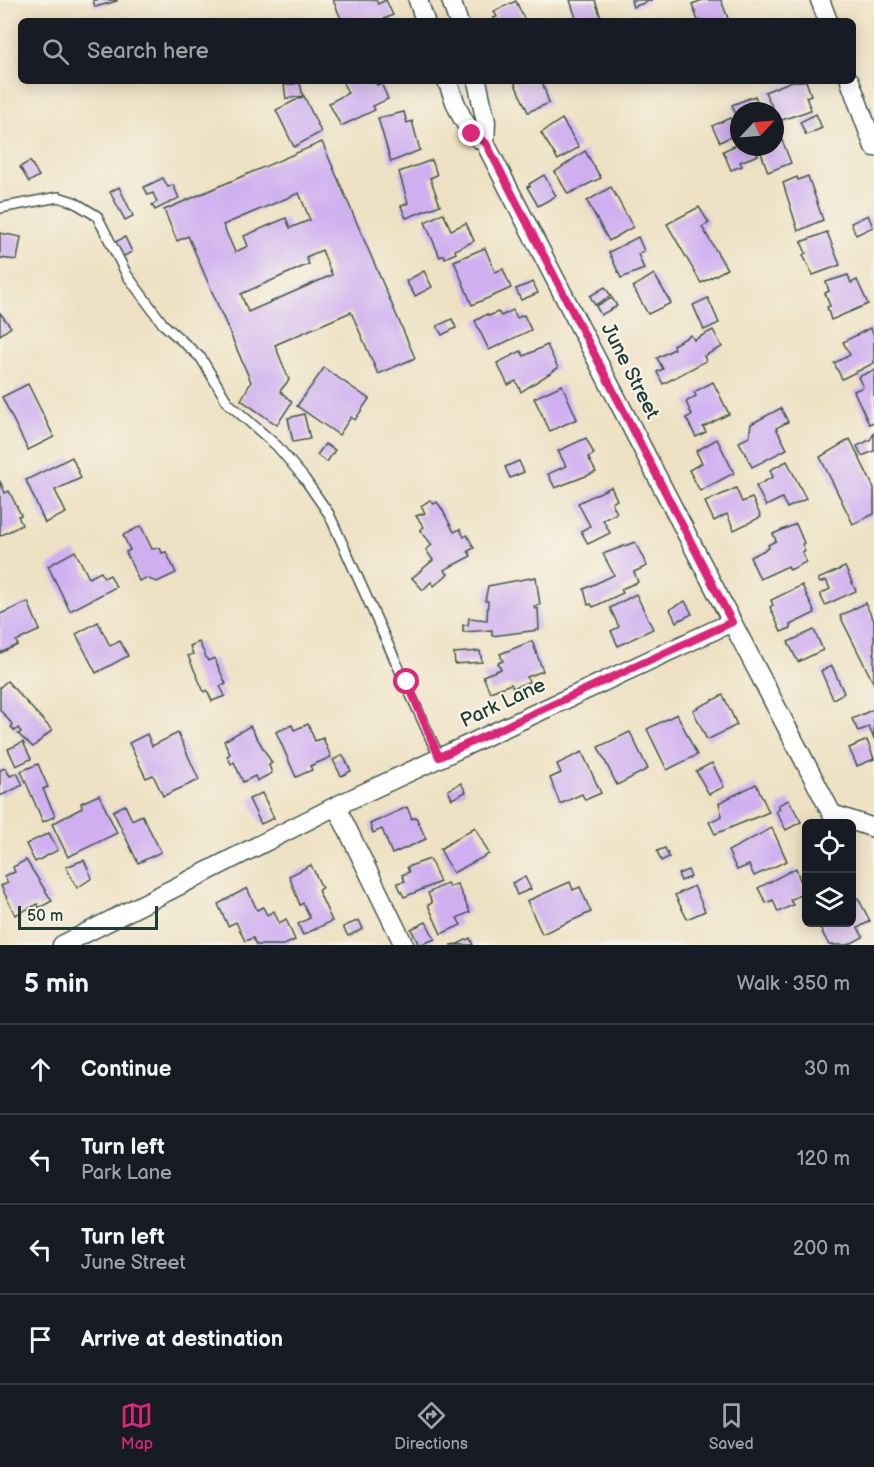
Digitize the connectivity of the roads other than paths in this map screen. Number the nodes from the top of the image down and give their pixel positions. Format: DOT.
graph roads {
  1 [pos="418,0"];
  2 [pos="451,0"];
  3 [pos="820,0"];
  4 [pos="424,18"];
  5 [pos="457,18"];
  6 [pos="827,18"];
  7 [pos="448,84"];
  8 [pos="478,84"];
  9 [pos="851,84"];
  10 [pos="486,143"];
  11 [pos="874,147"];
  12 [pos="0,208"];
  13 [pos="732,622"];
  14 [pos="439,757"];
  15 [pos="336,806"];
  16 [pos="874,828"];
  17 [pos="62,945"];
  18 [pos="404,945"];
  1 -- 4 [label="street"];
  2 -- 5 [label="street"];
  3 -- 6 [label="street"];
  7 -- 10 [label="street, June Street"];
  8 -- 10 [label="street, June Street"];
  9 -- 11 [label="street"];
  10 -- 13 [label="street, June Street"];
  12 -- 14 [label="lane"];
  13 -- 14 [label="street, Park Lane"];
  13 -- 16 [label="street"];
  14 -- 15 [label="street, Park Lane"];
  15 -- 17 [label="street, Park Lane"];
  15 -- 18 [label="street"];
}
